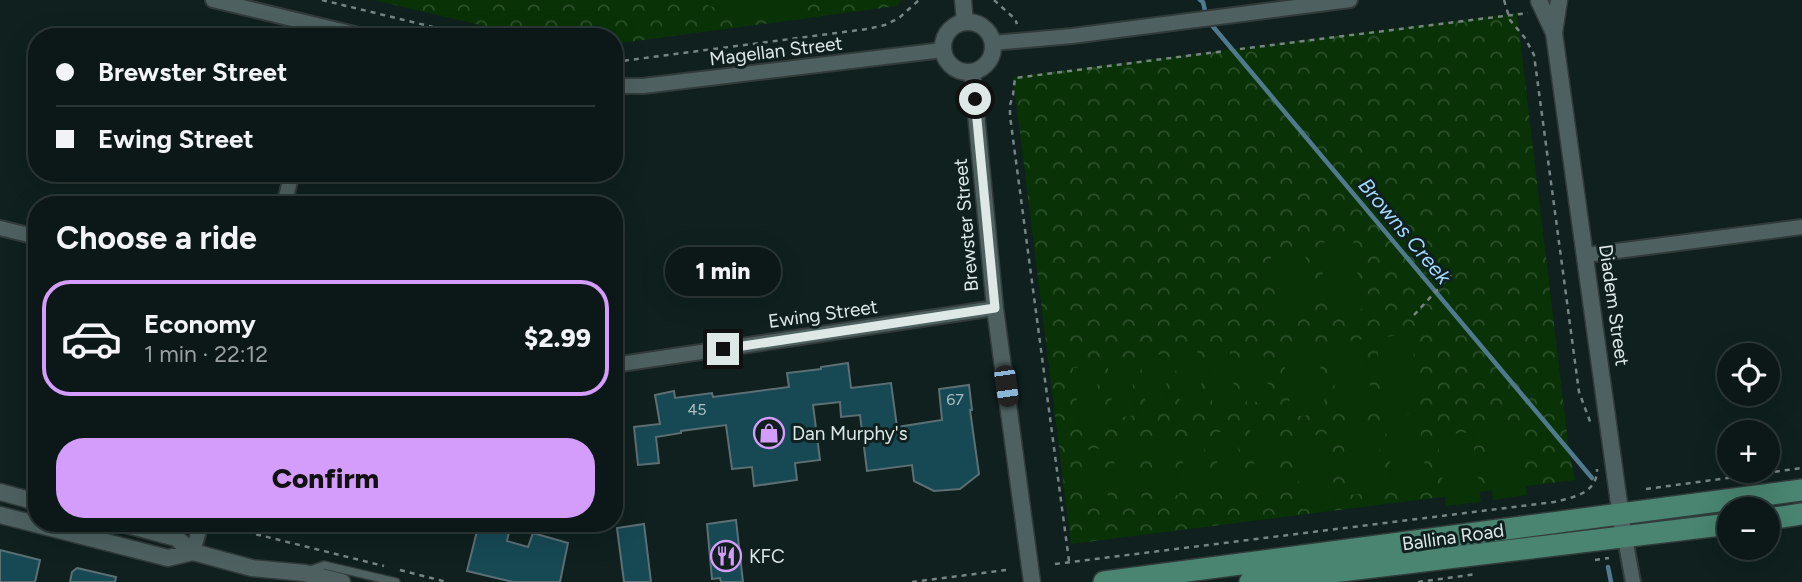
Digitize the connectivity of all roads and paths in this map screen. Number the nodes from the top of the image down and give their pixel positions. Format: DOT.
graph roads {
  1 [pos="213,0"];
  2 [pos="322,0"];
  3 [pos="919,0"];
  4 [pos="962,0"];
  5 [pos="993,0"];
  6 [pos="1349,0"];
  7 [pos="1504,0"];
  8 [pos="1549,0"];
  9 [pos="1559,0"];
  10 [pos="1536,4"];
  11 [pos="1508,15"];
  12 [pos="965,22"];
  13 [pos="1017,24"];
  14 [pos="313,28"];
  15 [pos="437,28"];
  16 [pos="1555,33"];
  17 [pos="993,43"];
  18 [pos="1240,49"];
  19 [pos="943,50"];
  20 [pos="1225,51"];
  21 [pos="623,61"];
  22 [pos="972,72"];
  23 [pos="623,86"];
  24 [pos="1802,226"];
  25 [pos="0,228"];
  26 [pos="28,235"];
  27 [pos="1586,255"];
  28 [pos="1451,275"];
  29 [pos="995,308"];
  30 [pos="1414,315"];
  31 [pos="623,364"];
  32 [pos="1592,426"];
  33 [pos="1596,460"];
  34 [pos="1802,468"];
  35 [pos="1646,489"];
  36 [pos="1802,490"];
  37 [pos="0,492"];
  38 [pos="28,500"];
  39 [pos="1620,513"];
  40 [pos="1802,514"];
  41 [pos="0,515"];
  42 [pos="1780,517"];
  43 [pos="28,522"];
  44 [pos="1717,526"];
  45 [pos="66,532"];
  46 [pos="154,532"];
  47 [pos="199,532"];
  48 [pos="247,532"];
  49 [pos="1625,538"];
  50 [pos="193,552"];
  51 [pos="1069,561"];
  52 [pos="1055,564"];
  53 [pos="383,566"];
  54 [pos="252,568"];
  55 [pos="396,569"];
  56 [pos="1006,570"];
  57 [pos="304,573"];
  58 [pos="1273,581"];
  59 [pos="281,582"];
  60 [pos="342,582"];
  61 [pos="396,582"];
  62 [pos="447,582"];
  63 [pos="912,582"];
  64 [pos="1031,582"];
  65 [pos="1104,582"];
  66 [pos="1250,582"];
  67 [pos="1633,582"];
  1 -- 14 [label="street"];
  2 -- 15 [label="path"];
  3 -- 21 [label="path"];
  4 -- 12 [label="street"];
  5 -- 13 [label="path"];
  6 -- 17 [label="street"];
  7 -- 11 [label="path"];
  8 -- 10 [label="street"];
  9 -- 16 [label="street, Diadem Street"];
  10 -- 11 [label="path"];
  10 -- 16 [label="street, Diadem Street"];
  11 -- 18 [label="path"];
  11 -- 32 [label="path"];
  12 -- 17 [label="street"];
  12 -- 19 [label="street"];
  16 -- 27 [label="street, Diadem Street"];
  17 -- 22 [label="street"];
  19 -- 22 [label="street"];
  19 -- 23 [label="street, Magellan Street"];
  20 -- 51 [label="path"];
  22 -- 29 [label="street, Brewster Street"];
  24 -- 27 [label="street"];
  25 -- 26 [label="street"];
  27 -- 39 [label="street, Diadem Street"];
  28 -- 30 [label="path"];
  29 -- 31 [label="street, Ewing Street"];
  29 -- 64 [label="street, Brewster Street"];
  33 -- 51 [label="path"];
  34 -- 35 [label="path"];
  36 -- 39 [label="main road, Ballina Road"];
  37 -- 38 [label="street"];
  39 -- 49 [label="street, Diadem Street"];
  39 -- 65 [label="main road, Ballina Road"];
  40 -- 42 [label="main road"];
  41 -- 43 [label="street"];
  44 -- 49 [label="main road, Ballina Road"];
  45 -- 50 [label="street"];
  46 -- 50 [label="street"];
  47 -- 50 [label="street"];
  48 -- 53 [label="path"];
  49 -- 58 [label="main road, Ballina Road"];
  49 -- 67 [label="street, Diadem Street"];
  50 -- 54 [label="street"];
  51 -- 52 [label="path"];
  54 -- 57 [label="street"];
  54 -- 59 [label="street"];
  55 -- 62 [label="path"];
  56 -- 63 [label="path"];
  57 -- 60 [label="street"];
  57 -- 61 [label="lane"];
  58 -- 66 [label="main road, Ballina Road"];
}
